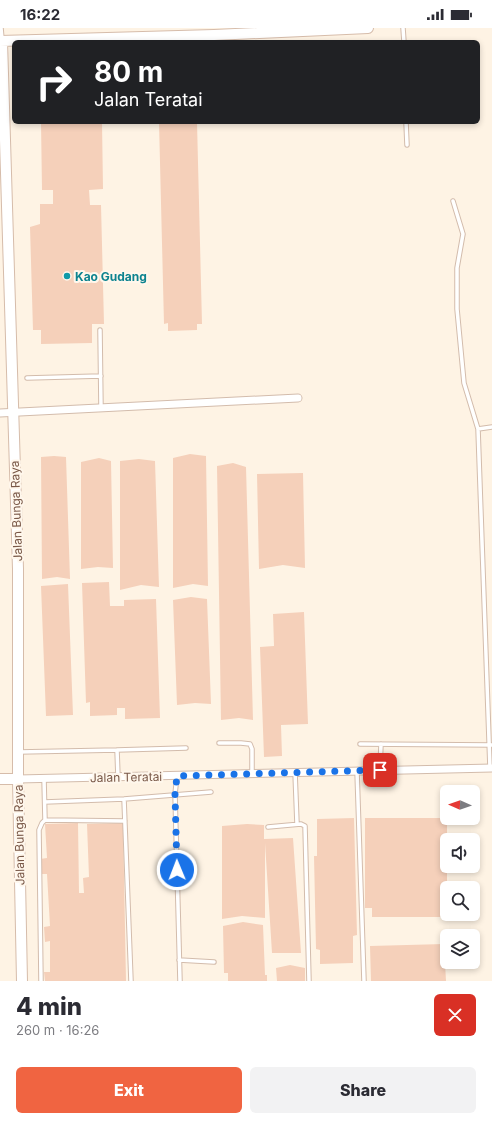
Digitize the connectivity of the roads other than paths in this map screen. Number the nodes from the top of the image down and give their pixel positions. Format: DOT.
graph roads {
  1 [pos="1,28"];
  2 [pos="368,28"];
  3 [pos="403,28"];
  4 [pos="299,29"];
  5 [pos="214,38"];
  6 [pos="197,39"];
  7 [pos="99,40"];
  8 [pos="404,40"];
  9 [pos="1,41"];
  10 [pos="12,41"];
  11 [pos="406,124"];
  12 [pos="407,145"];
  13 [pos="453,201"];
  14 [pos="100,330"];
  15 [pos="101,376"];
  16 [pos="27,378"];
  17 [pos="298,398"];
  18 [pos="102,408"];
  19 [pos="12,412"];
  20 [pos="0,413"];
  21 [pos="492,427"];
  22 [pos="478,429"];
  23 [pos="492,659"];
  24 [pos="486,660"];
  25 [pos="490,708"];
  26 [pos="219,743"];
  27 [pos="360,744"];
  28 [pos="381,744"];
  29 [pos="491,745"];
  30 [pos="186,748"];
  31 [pos="117,750"];
  32 [pos="18,752"];
  33 [pos="491,768"];
  34 [pos="357,770"];
  35 [pos="380,770"];
  36 [pos="295,772"];
  37 [pos="252,773"];
  38 [pos="177,776"];
  39 [pos="118,777"];
  40 [pos="44,778"];
  41 [pos="0,779"];
  42 [pos="18,779"];
  43 [pos="211,792"];
  44 [pos="175,794"];
  45 [pos="124,799"];
  46 [pos="45,802"];
  47 [pos="45,820"];
  48 [pos="125,821"];
  49 [pos="297,824"];
  50 [pos="268,826"];
  51 [pos="179,960"];
  52 [pos="214,962"];
  53 [pos="22,981"];
  54 [pos="41,981"];
  55 [pos="131,981"];
  56 [pos="180,981"];
  57 [pos="309,981"];
  58 [pos="364,981"];
  1 -- 9 [label="lane"];
  2 -- 4 [label="street"];
  3 -- 8 [label="lane"];
  4 -- 5 [label="street"];
  5 -- 6 [label="street"];
  6 -- 7 [label="street"];
  9 -- 10 [label="street"];
  9 -- 19 [label="street, Jalan Bunga Raya"];
  11 -- 12 [label="lane"];
  13 -- 22 [label="lane"];
  14 -- 15 [label="lane"];
  15 -- 16 [label="lane"];
  15 -- 18 [label="lane"];
  17 -- 18 [label="street"];
  18 -- 19 [label="street"];
  19 -- 20 [label="street"];
  19 -- 32 [label="street, Jalan Bunga Raya"];
  21 -- 22 [label="lane"];
  22 -- 24 [label="lane"];
  23 -- 24 [label="lane"];
  24 -- 25 [label="lane"];
  25 -- 29 [label="lane"];
  26 -- 37 [label="lane"];
  27 -- 28 [label="lane"];
  28 -- 29 [label="lane"];
  28 -- 35 [label="lane"];
  29 -- 33 [label="lane"];
  30 -- 31 [label="lane"];
  31 -- 32 [label="lane"];
  31 -- 39 [label="lane"];
  32 -- 42 [label="street, Jalan Bunga Raya"];
  33 -- 35 [label="street, Jalan Teratai"];
  34 -- 35 [label="street, Jalan Teratai"];
  34 -- 36 [label="street, Jalan Teratai"];
  34 -- 58 [label="lane"];
  36 -- 37 [label="street, Jalan Teratai"];
  36 -- 49 [label="lane"];
  37 -- 38 [label="street, Jalan Teratai"];
  38 -- 39 [label="street, Jalan Teratai"];
  38 -- 44 [label="lane"];
  39 -- 40 [label="street, Jalan Teratai"];
  40 -- 42 [label="street, Jalan Teratai"];
  40 -- 46 [label="lane"];
  41 -- 42 [label="street, Jalan Teratai"];
  42 -- 53 [label="street, Jalan Bunga Raya"];
  43 -- 44 [label="lane"];
  44 -- 45 [label="lane"];
  44 -- 51 [label="lane"];
  45 -- 46 [label="lane"];
  45 -- 48 [label="lane"];
  46 -- 47 [label="lane"];
  47 -- 48 [label="lane"];
  47 -- 54 [label="lane"];
  48 -- 55 [label="lane"];
  49 -- 50 [label="lane"];
  49 -- 57 [label="lane"];
  51 -- 52 [label="lane"];
  51 -- 56 [label="lane"];
}
